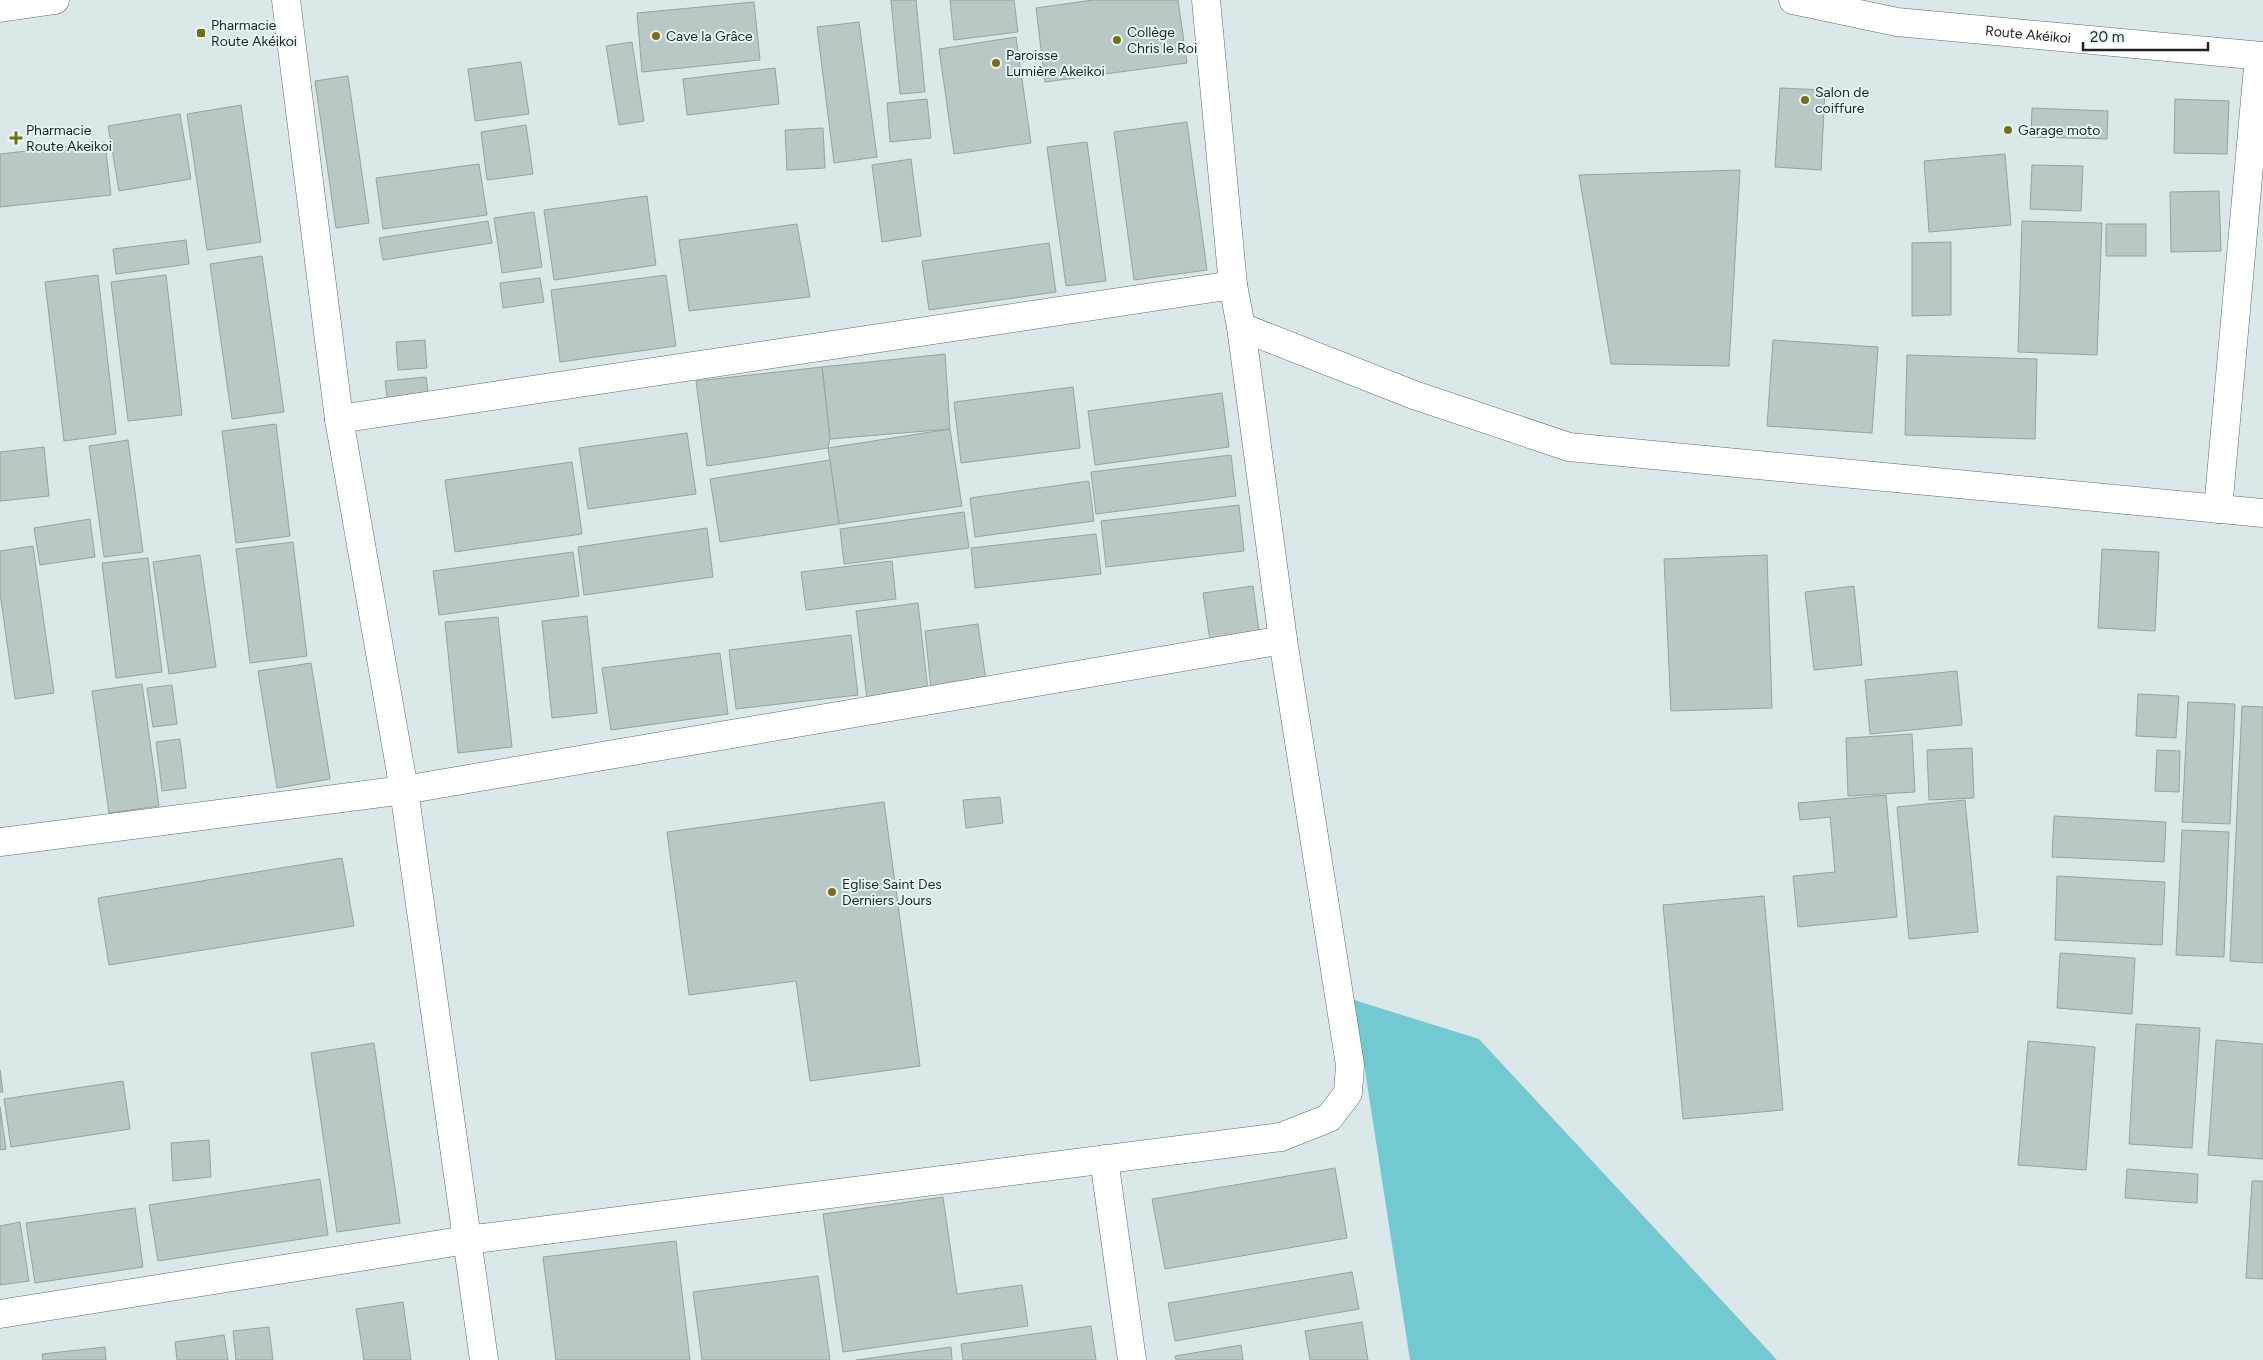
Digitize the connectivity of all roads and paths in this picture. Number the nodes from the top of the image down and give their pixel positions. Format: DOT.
graph roads {
  1 [pos="55,0"];
  2 [pos="286,0"];
  3 [pos="1206,0"];
  4 [pos="1793,0"];
  5 [pos="0,8"];
  6 [pos="1898,11"];
  7 [pos="2261,56"];
  8 [pos="1234,285"];
  9 [pos="1241,327"];
  10 [pos="339,419"];
  11 [pos="2218,509"];
  12 [pos="2263,513"];
  13 [pos="1283,640"];
  14 [pos="404,790"];
  15 [pos="0,842"];
  16 [pos="1104,1159"];
  17 [pos="467,1240"];
  18 [pos="0,1314"];
  19 [pos="484,1360"];
  20 [pos="1132,1360"];
  1 -- 5 [label="street"];
  2 -- 10 [label="street"];
  3 -- 8 [label="street"];
  4 -- 6 [label="street, Route Akéikoi"];
  6 -- 7 [label="street, Route Akéikoi"];
  7 -- 11 [label="street"];
  8 -- 9 [label="street"];
  8 -- 10 [label="street"];
  9 -- 11 [label="street"];
  9 -- 13 [label="street"];
  10 -- 14 [label="street"];
  11 -- 12 [label="street"];
  13 -- 14 [label="street"];
  13 -- 16 [label="street"];
  14 -- 15 [label="street"];
  14 -- 17 [label="street"];
  16 -- 17 [label="street"];
  16 -- 20 [label="street"];
  17 -- 18 [label="street"];
  17 -- 19 [label="street"];
}
